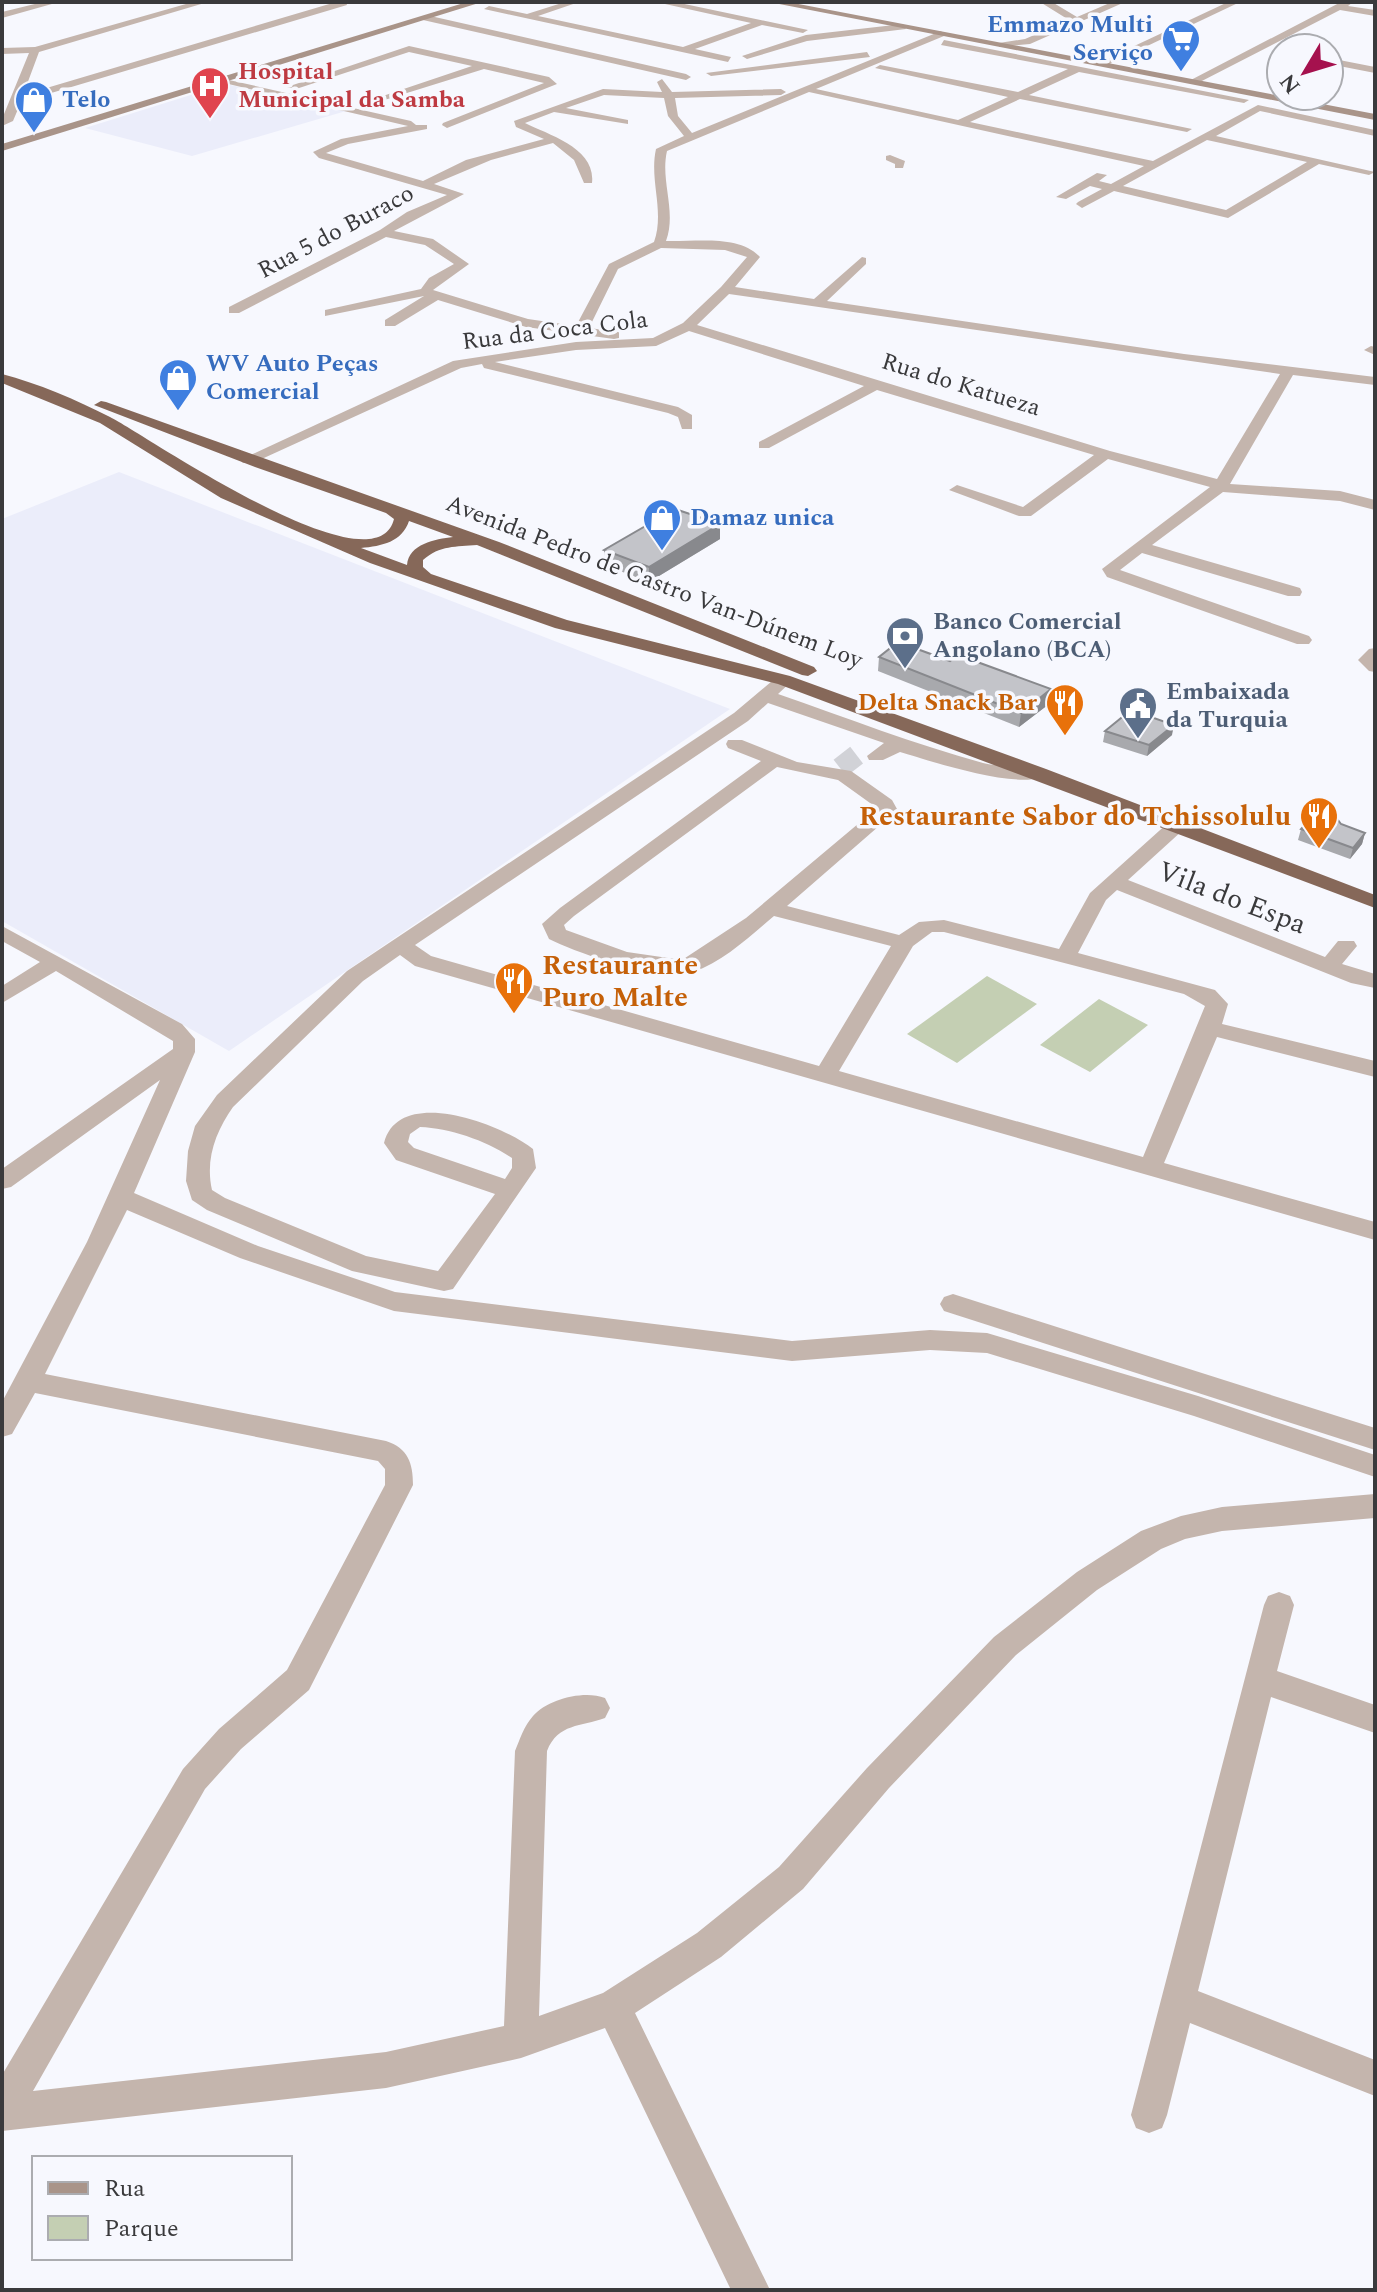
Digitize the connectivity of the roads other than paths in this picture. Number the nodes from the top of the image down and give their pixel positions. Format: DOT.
graph roads {
  1 [pos="54,2"];
  2 [pos="203,2"];
  3 [pos="341,2"];
  4 [pos="475,2"];
  5 [pos="574,2"];
  6 [pos="661,2"];
  7 [pos="774,2"];
  8 [pos="1045,2"];
  9 [pos="1120,2"];
  10 [pos="1235,2"];
  11 [pos="1343,4"];
  12 [pos="489,9"];
  13 [pos="1375,13"];
  14 [pos="2,15"];
  15 [pos="528,17"];
  16 [pos="426,18"];
  17 [pos="1077,21"];
  18 [pos="761,22"];
  19 [pos="903,27"];
  20 [pos="803,30"];
  21 [pos="471,36"];
  22 [pos="943,38"];
  23 [pos="459,40"];
  24 [pos="447,44"];
  25 [pos="1024,45"];
  26 [pos="1260,48"];
  27 [pos="684,49"];
  28 [pos="1265,49"];
  29 [pos="35,50"];
  30 [pos="2,51"];
  31 [pos="540,51"];
  32 [pos="423,52"];
  33 [pos="894,52"];
  34 [pos="528,55"];
  35 [pos="516,59"];
  36 [pos="728,59"];
  37 [pos="1101,64"];
  38 [pos="1345,64"];
  39 [pos="488,66"];
  40 [pos="745,67"];
  41 [pos="880,68"];
  42 [pos="1079,68"];
  43 [pos="1375,70"];
  44 [pos="660,72"];
  45 [pos="711,73"];
  46 [pos="686,77"];
  47 [pos="224,80"];
  48 [pos="1192,82"];
  49 [pos="292,87"];
  50 [pos="799,91"];
  51 [pos="814,92"];
  52 [pos="669,95"];
  53 [pos="1019,96"];
  54 [pos="16,100"];
  55 [pos="366,105"];
  56 [pos="1264,108"];
  57 [pos="553,109"];
  58 [pos="1375,117"];
  59 [pos="624,122"];
  60 [pos="1201,122"];
  61 [pos="2,123"];
  62 [pos="959,123"];
  63 [pos="1375,124"];
  64 [pos="423,127"];
  65 [pos="1187,129"];
  66 [pos="1375,133"];
  67 [pos="689,136"];
  68 [pos="1207,137"];
  69 [pos="553,140"];
  70 [pos="2,148"];
  71 [pos="1130,159"];
  72 [pos="1318,160"];
  73 [pos="1156,165"];
  74 [pos="1369,172"];
  75 [pos="588,181"];
  76 [pos="1088,182"];
  77 [pos="424,185"];
  78 [pos="1112,188"];
  79 [pos="1062,197"];
  80 [pos="1048,199"];
  81 [pos="384,233"];
  82 [pos="659,244"];
  83 [pos="862,261"];
  84 [pos="726,290"];
  85 [pos="431,294"];
  86 [pos="818,303"];
  87 [pos="234,310"];
  88 [pos="330,313"];
  89 [pos="390,323"];
  90 [pos="688,326"];
  91 [pos="582,328"];
  92 [pos="652,343"];
  93 [pos="474,362"];
  94 [pos="2,367"];
  95 [pos="1289,371"];
  96 [pos="2,378"];
  97 [pos="1375,381"];
  98 [pos="876,385"];
  99 [pos="687,426"];
  100 [pos="764,445"];
  101 [pos="1105,454"];
  102 [pos="248,460"];
  103 [pos="1221,486"];
  104 [pos="957,490"];
  105 [pos="1375,505"];
  106 [pos="388,507"];
  107 [pos="327,540"];
  108 [pos="493,545"];
  109 [pos="1140,547"];
  110 [pos="431,581"];
  111 [pos="1294,592"];
  112 [pos="1303,640"];
  113 [pos="1375,653"];
  114 [pos="1375,667"];
  115 [pos="794,683"];
  116 [pos="766,696"];
  117 [pos="861,728"];
  118 [pos="735,744"];
  119 [pos="912,747"];
  120 [pos="775,760"];
  121 [pos="1039,773"];
  122 [pos="1176,826"];
  123 [pos="1116,882"];
  124 [pos="1375,886"];
  125 [pos="1375,902"];
  126 [pos="770,907"];
  127 [pos="2,932"];
  128 [pos="403,943"];
  129 [pos="904,943"];
  130 [pos="1346,946"];
  131 [pos="1066,956"];
  132 [pos="55,962"];
  133 [pos="1328,966"];
  134 [pos="1375,981"];
  135 [pos="2,996"];
  136 [pos="1210,1028"];
  137 [pos="184,1052"];
  138 [pos="1375,1069"];
  139 [pos="826,1074"];
  140 [pos="119,1099"];
  141 [pos="158,1115"];
  142 [pos="1151,1166"];
  143 [pos="2,1181"];
  144 [pos="511,1190"];
  145 [pos="122,1198"];
  146 [pos="1375,1231"];
  147 [pos="953,1304"];
  148 [pos="29,1381"];
  149 [pos="2,1426"];
  150 [pos="1375,1439"];
  151 [pos="1375,1466"];
  152 [pos="1375,1506"];
  153 [pos="1279,1605"];
  154 [pos="1260,1679"];
  155 [pos="594,1708"];
  156 [pos="1375,1719"];
  157 [pos="1179,2001"];
  158 [pos="613,2007"];
  159 [pos="521,2040"];
  160 [pos="1375,2078"];
  161 [pos="2,2112"];
  162 [pos="1149,2115"];
  163 [pos="751,2290"];
  1 -- 14 [label="street"];
  2 -- 29 [label="street"];
  3 -- 54 [label="street"];
  4 -- 16 [label="street"];
  5 -- 15 [label="street"];
  6 -- 18 [label="street"];
  7 -- 19 [label="street"];
  8 -- 17 [label="street"];
  9 -- 17 [label="street"];
  10 -- 37 [label="street"];
  11 -- 13 [label="street"];
  11 -- 26 [label="street"];
  12 -- 15 [label="street"];
  15 -- 27 [label="street"];
  16 -- 44 [label="street"];
  16 -- 47 [label="street"];
  17 -- 25 [label="street"];
  18 -- 20 [label="street"];
  18 -- 27 [label="street"];
  19 -- 22 [label="street"];
  19 -- 40 [label="street"];
  21 -- 23 [label="street"];
  22 -- 25 [label="street"];
  22 -- 33 [label="street"];
  22 -- 42 [label="street"];
  24 -- 32 [label="street"];
  25 -- 37 [label="street"];
  26 -- 28 [label="street"];
  26 -- 48 [label="street"];
  27 -- 36 [label="street"];
  29 -- 30 [label="street"];
  29 -- 54 [label="street"];
  31 -- 34 [label="street"];
  32 -- 39 [label="street"];
  32 -- 49 [label="street"];
  33 -- 40 [label="street"];
  33 -- 50 [label="street"];
  35 -- 39 [label="street"];
  37 -- 48 [label="street"];
  38 -- 43 [label="street"];
  39 -- 55 [label="street"];
  39 -- 64 [label="street"];
  40 -- 45 [label="street"];
  41 -- 53 [label="street"];
  42 -- 53 [label="street"];
  42 -- 56 [label="street"];
  44 -- 46 [label="street"];
  44 -- 52 [label="street"];
  47 -- 64 [label="street"];
  47 -- 70 [label="street"];
  48 -- 58 [label="street"];
  50 -- 52 [label="street"];
  50 -- 67 [label="street"];
  51 -- 62 [label="street"];
  52 -- 57 [label="street"];
  52 -- 67 [label="street"];
  53 -- 62 [label="street"];
  53 -- 65 [label="street"];
  54 -- 61 [label="street"];
  56 -- 63 [label="street"];
  56 -- 66 [label="street"];
  56 -- 68 [label="street"];
  57 -- 59 [label="street"];
  57 -- 69 [label="street"];
  60 -- 65 [label="street"];
  62 -- 71 [label="street"];
  64 -- 77 [label="street"];
  65 -- 71 [label="street"];
  67 -- 82 [label="street"];
  68 -- 72 [label="street"];
  68 -- 73 [label="street"];
  69 -- 75 [label="street"];
  69 -- 77 [label="street"];
  71 -- 73 [label="street"];
  71 -- 76 [label="street"];
  72 -- 74 [label="street"];
  72 -- 78 [label="street"];
  73 -- 78 [label="street"];
  76 -- 78 [label="street"];
  76 -- 79 [label="street"];
  77 -- 81 [label="street, Rua 5 do Buraco"];
  78 -- 79 [label="street"];
  79 -- 80 [label="street"];
  81 -- 85 [label="street"];
  81 -- 87 [label="street, Rua 5 do Buraco"];
  82 -- 84 [label="street, Rua da Coca Cola"];
  82 -- 91 [label="street"];
  83 -- 86 [label="street"];
  84 -- 86 [label="street"];
  84 -- 90 [label="street, Rua da Coca Cola"];
  85 -- 88 [label="street"];
  85 -- 89 [label="street"];
  85 -- 91 [label="street"];
  86 -- 95 [label="street"];
  90 -- 92 [label="street, Rua da Coca Cola"];
  90 -- 98 [label="street, Rua do Katueza"];
  91 -- 92 [label="street"];
  92 -- 93 [label="street, Rua da Coca Cola"];
  93 -- 99 [label="street"];
  93 -- 102 [label="street, Rua da Coca Cola"];
  94 -- 102 [label="highway, Avenida Pedro de Castro Van-Dúnem Loy"];
  95 -- 97 [label="street"];
  95 -- 103 [label="street"];
  96 -- 107 [label="highway, Avenida Pedro de Castro Van-Dúnem Loy"];
  98 -- 100 [label="street"];
  98 -- 101 [label="street, Rua do Katueza"];
  101 -- 103 [label="street, Rua do Katueza"];
  101 -- 104 [label="street"];
  102 -- 106 [label="highway, Avenida Pedro de Castro Van-Dúnem Loy"];
  103 -- 105 [label="street, Rua do Katueza"];
  103 -- 109 [label="street"];
  106 -- 107 [label="highway"];
  106 -- 108 [label="highway, Avenida Pedro de Castro Van-Dúnem Loy"];
  107 -- 110 [label="highway, Avenida Pedro de Castro Van-Dúnem Loy"];
  108 -- 110 [label="highway"];
  108 -- 124 [label="highway, Avenida Pedro de Castro Van-Dúnem Loy"];
  109 -- 111 [label="street"];
  109 -- 112 [label="street"];
  110 -- 115 [label="highway, Avenida Pedro de Castro Van-Dúnem Loy"];
  113 -- 114 [label="street"];
  115 -- 116 [label="street"];
  115 -- 117 [label="street"];
  115 -- 121 [label="highway, Avenida Pedro de Castro Van-Dúnem Loy"];
  116 -- 117 [label="street"];
  116 -- 128 [label="street"];
  117 -- 119 [label="street"];
  117 -- 119 [label="street"];
  118 -- 120 [label="street"];
  119 -- 121 [label="street"];
  120 -- 126 [label="street"];
  120 -- 126 [label="street"];
  121 -- 122 [label="highway, Avenida Pedro de Castro Van-Dúnem Loy"];
  122 -- 123 [label="street"];
  122 -- 125 [label="highway, Avenida Pedro de Castro Van-Dúnem Loy"];
  123 -- 131 [label="street"];
  123 -- 133 [label="street, Vila do Espa"];
  126 -- 129 [label="street"];
  127 -- 132 [label="street"];
  128 -- 139 [label="street"];
  128 -- 144 [label="street"];
  129 -- 131 [label="street"];
  129 -- 139 [label="street"];
  130 -- 133 [label="street, Vila do Espa"];
  131 -- 136 [label="street"];
  132 -- 135 [label="street"];
  132 -- 137 [label="street"];
  133 -- 134 [label="street, Vila do Espa"];
  136 -- 138 [label="street"];
  136 -- 142 [label="street"];
  137 -- 140 [label="street"];
  137 -- 141 [label="street"];
  139 -- 142 [label="street"];
  140 -- 141 [label="street"];
  140 -- 143 [label="street"];
  141 -- 145 [label="street"];
  142 -- 146 [label="street"];
  144 -- 144 [label="street"];
  145 -- 148 [label="street"];
  145 -- 151 [label="street"];
  147 -- 150 [label="street"];
  148 -- 149 [label="street"];
  148 -- 161 [label="street"];
  152 -- 158 [label="street"];
  153 -- 154 [label="street"];
  154 -- 156 [label="street"];
  154 -- 157 [label="street"];
  155 -- 159 [label="street"];
  157 -- 160 [label="street"];
  157 -- 162 [label="street"];
  158 -- 159 [label="street"];
  158 -- 163 [label="street"];
  159 -- 161 [label="street"];
}
